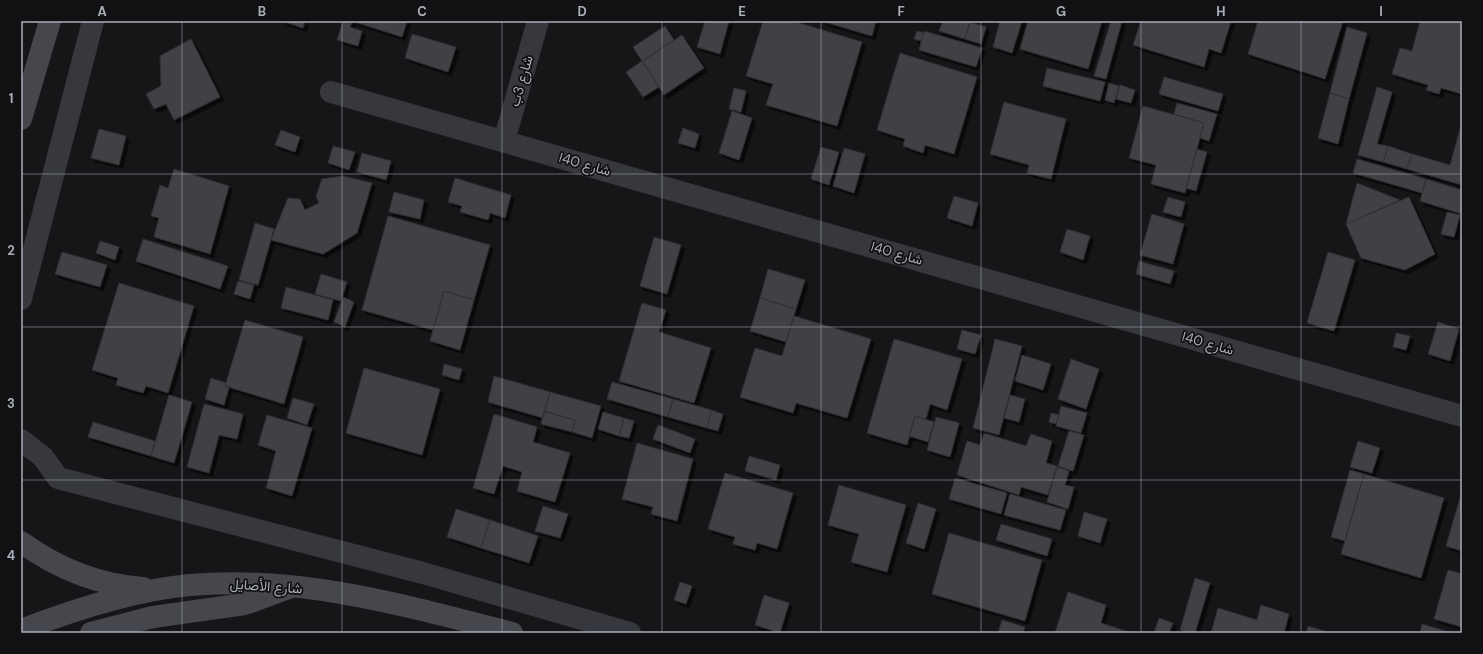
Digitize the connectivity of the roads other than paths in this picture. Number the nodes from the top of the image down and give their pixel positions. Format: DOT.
graph roads {
  1 [pos="50,21"];
  2 [pos="93,21"];
  3 [pos="538,21"];
  4 [pos="331,92"];
  5 [pos="21,119"];
  6 [pos="504,142"];
  7 [pos="21,299"];
  8 [pos="1462,416"];
  9 [pos="21,440"];
  10 [pos="21,542"];
  11 [pos="294,586"];
  12 [pos="156,590"];
  13 [pos="21,630"];
  14 [pos="91,633"];
  15 [pos="512,633"];
  16 [pos="630,633"];
  1 -- 5 [label="street"];
  2 -- 7 [label="street"];
  3 -- 6 [label="street, شارع 3ب"];
  4 -- 6 [label="street, شارع 40ا"];
  6 -- 8 [label="street, شارع 40ا"];
  9 -- 16 [label="street"];
  10 -- 12 [label="street"];
  11 -- 12 [label="street, شارع الأصايل"];
  11 -- 14 [label="street"];
  11 -- 15 [label="street, شارع الأصايل"];
  12 -- 13 [label="street, شارع الأصايل"];
}
